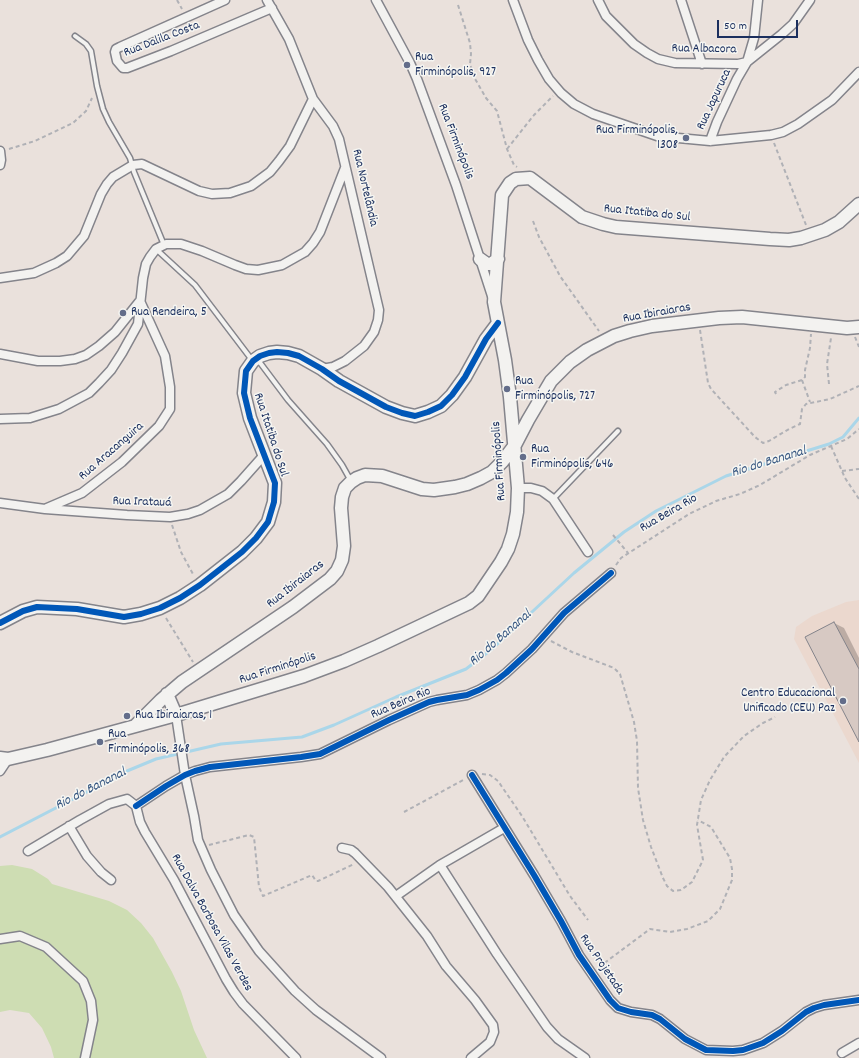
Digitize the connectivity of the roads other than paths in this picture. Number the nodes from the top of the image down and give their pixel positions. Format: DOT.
graph roads {
  1 [pos="225,0"];
  2 [pos="267,0"];
  3 [pos="376,0"];
  4 [pos="513,0"];
  5 [pos="598,0"];
  6 [pos="681,0"];
  7 [pos="758,0"];
  8 [pos="810,0"];
  9 [pos="272,8"];
  10 [pos="75,36"];
  11 [pos="748,62"];
  12 [pos="702,64"];
  13 [pos="859,72"];
  14 [pos="313,99"];
  15 [pos="710,141"];
  16 [pos="3,150"];
  17 [pos="0,165"];
  18 [pos="132,165"];
  19 [pos="345,168"];
  20 [pos="859,204"];
  21 [pos="164,245"];
  22 [pos="156,249"];
  23 [pos="480,259"];
  24 [pos="498,260"];
  25 [pos="0,278"];
  26 [pos="140,301"];
  27 [pos="494,302"];
  28 [pos="498,323"];
  29 [pos="859,327"];
  30 [pos="502,343"];
  31 [pos="0,354"];
  32 [pos="475,358"];
  33 [pos="255,360"];
  34 [pos="322,369"];
  35 [pos="0,419"];
  36 [pos="618,431"];
  37 [pos="515,445"];
  38 [pos="265,454"];
  39 [pos="351,482"];
  40 [pos="518,488"];
  41 [pos="553,499"];
  42 [pos="0,503"];
  43 [pos="45,509"];
  44 [pos="588,552"];
  45 [pos="611,573"];
  46 [pos="0,624"];
  47 [pos="167,694"];
  48 [pos="153,708"];
  49 [pos="157,720"];
  50 [pos="177,720"];
  51 [pos="135,726"];
  52 [pos="4,759"];
  53 [pos="0,771"];
  54 [pos="184,775"];
  55 [pos="472,775"];
  56 [pos="136,806"];
  57 [pos="69,826"];
  58 [pos="504,828"];
  59 [pos="342,848"];
  60 [pos="28,851"];
  61 [pos="440,865"];
  62 [pos="111,880"];
  63 [pos="396,896"];
  64 [pos="0,939"];
  65 [pos="859,1000"];
  66 [pos="859,1043"];
  67 [pos="842,1053"];
  68 [pos="706,1054"];
  69 [pos="85,1058"];
  70 [pos="296,1058"];
  71 [pos="380,1058"];
  72 [pos="471,1058"];
  73 [pos="585,1058"];
  1 -- 9 [label="street, Rua Dalila Costa"];
  2 -- 9 [label="street, Rua Nortelândia"];
  3 -- 23 [label="street, Rua Firminópolis"];
  4 -- 15 [label="street"];
  5 -- 12 [label="street, Rua Albacora"];
  6 -- 12 [label="street"];
  7 -- 11 [label="street, Rua Japuruca"];
  8 -- 11 [label="street, Rua Albacora"];
  9 -- 14 [label="street, Rua Nortelândia"];
  10 -- 18 [label="lane"];
  11 -- 12 [label="street, Rua Albacora"];
  11 -- 15 [label="street, Rua Japuruca"];
  13 -- 15 [label="street"];
  14 -- 18 [label="street"];
  14 -- 19 [label="street, Rua Nortelândia"];
  16 -- 17 [label="street"];
  18 -- 21 [label="lane"];
  18 -- 25 [label="street"];
  19 -- 21 [label="street"];
  19 -- 34 [label="street, Rua Nortelândia"];
  20 -- 24 [label="main road, Rua Itatiba do Sul"];
  21 -- 22 [label="street"];
  22 -- 26 [label="street"];
  22 -- 33 [label="lane"];
  23 -- 24 [label="main road"];
  23 -- 27 [label="street, Rua Firminópolis"];
  24 -- 27 [label="main road"];
  26 -- 31 [label="street"];
  26 -- 35 [label="street"];
  26 -- 43 [label="street, Rua Aracanguira"];
  27 -- 28 [label="main road, Rua Firminópolis"];
  28 -- 30 [label="main road, Rua Firminópolis"];
  28 -- 32 [label="main road"];
  29 -- 37 [label="main road, Rua Ibiraiaras"];
  30 -- 32 [label="main road"];
  30 -- 37 [label="main road, Rua Firminópolis"];
  32 -- 34 [label="main road"];
  33 -- 34 [label="main road"];
  33 -- 38 [label="main road, Rua Itatiba do Sul"];
  33 -- 39 [label="lane"];
  36 -- 41 [label="lane"];
  37 -- 39 [label="main road, Rua Ibiraiaras"];
  37 -- 40 [label="main road, Rua Firminópolis"];
  38 -- 43 [label="street, Rua Iratauá"];
  38 -- 46 [label="main road, Rua Itatiba do Sul"];
  39 -- 47 [label="main road, Rua Ibiraiaras"];
  40 -- 41 [label="street"];
  40 -- 50 [label="main road, Rua Firminópolis"];
  41 -- 44 [label="street"];
  42 -- 43 [label="street"];
  45 -- 54 [label="street, Rua Beira Rio"];
  47 -- 48 [label="main road, Rua Ibiraiaras"];
  47 -- 50 [label="main road"];
  48 -- 49 [label="main road"];
  48 -- 51 [label="main road, Rua Ibiraiaras"];
  49 -- 50 [label="main road, Rua Firminópolis"];
  49 -- 51 [label="main road, Rua Firminópolis"];
  50 -- 54 [label="street"];
  51 -- 52 [label="main road, Rua Firminópolis"];
  52 -- 53 [label="street"];
  54 -- 56 [label="street, Rua Beira Rio"];
  54 -- 71 [label="street"];
  55 -- 58 [label="street, Rua Projetada"];
  56 -- 57 [label="street"];
  56 -- 70 [label="street, Rua Dalva Barbosa Vilas Verdes"];
  57 -- 60 [label="street"];
  57 -- 62 [label="street"];
  58 -- 61 [label="street"];
  58 -- 68 [label="street, Rua Projetada"];
  59 -- 63 [label="street"];
  61 -- 63 [label="street"];
  61 -- 73 [label="street"];
  63 -- 72 [label="street"];
  64 -- 69 [label="street"];
  65 -- 68 [label="street, Rua Projetada"];
  66 -- 67 [label="street"];
}
